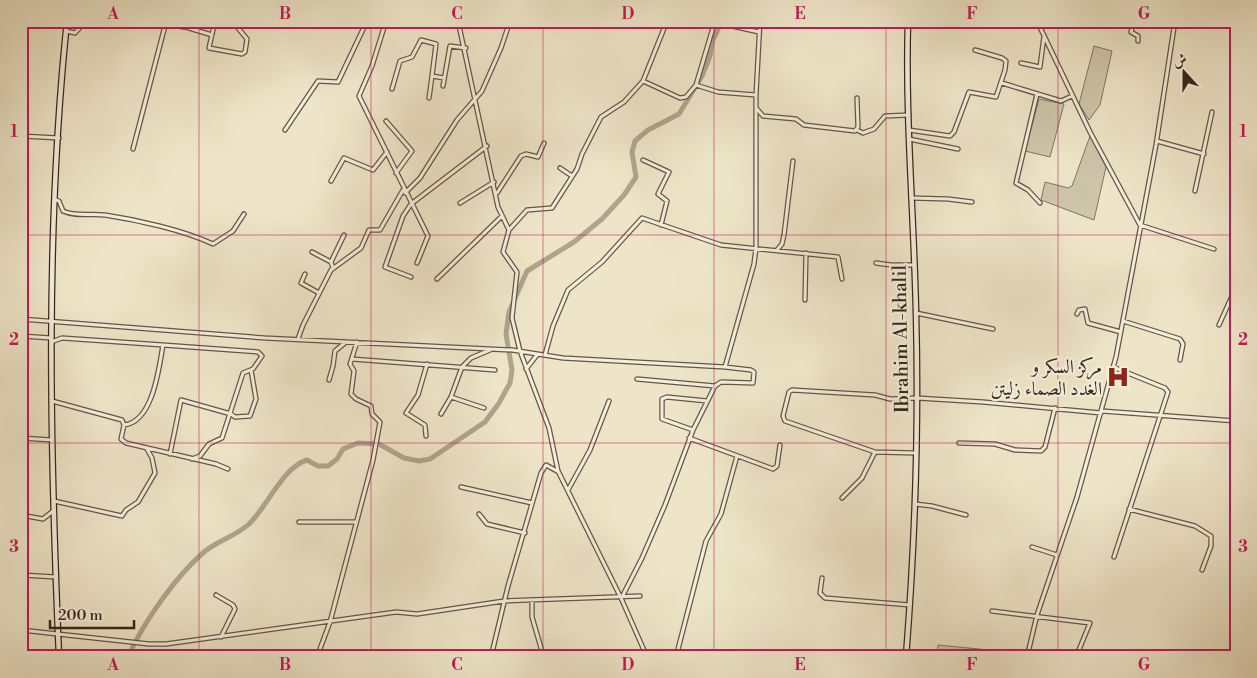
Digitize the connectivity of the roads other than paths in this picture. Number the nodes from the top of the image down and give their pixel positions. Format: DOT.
graph roads {
  1 [pos="67,21"];
  2 [pos="86,21"];
  3 [pos="166,21"];
  4 [pos="183,21"];
  5 [pos="215,21"];
  6 [pos="240,21"];
  7 [pos="367,21"];
  8 [pos="386,21"];
  9 [pos="458,21"];
  10 [pos="510,21"];
  11 [pos="667,21"];
  12 [pos="760,21"];
  13 [pos="908,21"];
  14 [pos="1037,21"];
  15 [pos="1134,21"];
  16 [pos="1177,21"];
  17 [pos="1219,21"];
  18 [pos="1232,21"];
  19 [pos="714,22"];
  20 [pos="1236,24"];
  21 [pos="182,27"];
  22 [pos="66,31"];
  23 [pos="759,32"];
  24 [pos="212,35"];
  25 [pos="1044,35"];
  26 [pos="1138,42"];
  27 [pos="466,48"];
  28 [pos="975,50"];
  29 [pos="1021,64"];
  30 [pos="432,76"];
  31 [pos="444,78"];
  32 [pos="643,81"];
  33 [pos="1002,83"];
  34 [pos="696,85"];
  35 [pos="443,86"];
  36 [pos="392,89"];
  37 [pos="1037,94"];
  38 [pos="756,95"];
  39 [pos="1072,96"];
  40 [pos="429,98"];
  41 [pos="857,98"];
  42 [pos="474,100"];
  43 [pos="757,109"];
  44 [pos="1212,112"];
  45 [pos="908,115"];
  46 [pos="386,121"];
  47 [pos="284,130"];
  48 [pos="857,130"];
  49 [pos="909,130"];
  50 [pos="21,136"];
  51 [pos="60,138"];
  52 [pos="909,139"];
  53 [pos="1157,141"];
  54 [pos="544,143"];
  55 [pos="487,146"];
  56 [pos="133,149"];
  57 [pos="958,149"];
  58 [pos="387,152"];
  59 [pos="1204,154"];
  60 [pos="643,160"];
  61 [pos="793,161"];
  62 [pos="560,168"];
  63 [pos="396,173"];
  64 [pos="572,176"];
  65 [pos="331,181"];
  66 [pos="494,182"];
  67 [pos="404,191"];
  68 [pos="1195,191"];
  69 [pos="497,193"];
  70 [pos="912,198"];
  71 [pos="56,200"];
  72 [pos="460,202"];
  73 [pos="972,202"];
  74 [pos="1040,203"];
  75 [pos="411,204"];
  76 [pos="244,214"];
  77 [pos="502,216"];
  78 [pos="661,224"];
  79 [pos="1140,225"];
  80 [pos="509,230"];
  81 [pos="344,235"];
  82 [pos="756,248"];
  83 [pos="777,250"];
  84 [pos="1214,250"];
  85 [pos="312,252"];
  86 [pos="806,253"];
  87 [pos="330,262"];
  88 [pos="417,263"];
  89 [pos="876,263"];
  90 [pos="914,265"];
  91 [pos="333,268"];
  92 [pos="305,274"];
  93 [pos="411,277"];
  94 [pos="437,279"];
  95 [pos="842,279"];
  96 [pos="1236,287"];
  97 [pos="319,293"];
  98 [pos="805,300"];
  99 [pos="916,312"];
  100 [pos="1078,314"];
  101 [pos="21,319"];
  102 [pos="51,320"];
  103 [pos="1123,320"];
  104 [pos="1219,325"];
  105 [pos="993,329"];
  106 [pos="1121,332"];
  107 [pos="21,336"];
  108 [pos="298,339"];
  109 [pos="51,340"];
  110 [pos="347,341"];
  111 [pos="357,342"];
  112 [pos="163,345"];
  113 [pos="493,349"];
  114 [pos="520,351"];
  115 [pos="538,354"];
  116 [pos="544,355"];
  117 [pos="352,359"];
  118 [pos="1180,360"];
  119 [pos="427,364"];
  120 [pos="462,367"];
  121 [pos="725,367"];
  122 [pos="1113,367"];
  123 [pos="526,369"];
  124 [pos="251,370"];
  125 [pos="495,370"];
  126 [pos="637,379"];
  127 [pos="329,380"];
  128 [pos="715,386"];
  129 [pos="450,397"];
  130 [pos="916,398"];
  131 [pos="52,401"];
  132 [pos="609,401"];
  133 [pos="707,401"];
  134 [pos="484,408"];
  135 [pos="1055,408"];
  136 [pos="1101,412"];
  137 [pos="232,414"];
  138 [pos="441,414"];
  139 [pos="1159,416"];
  140 [pos="1236,420"];
  141 [pos="124,425"];
  142 [pos="693,430"];
  143 [pos="426,436"];
  144 [pos="21,438"];
  145 [pos="689,438"];
  146 [pos="52,440"];
  147 [pos="959,442"];
  148 [pos="780,445"];
  149 [pos="147,448"];
  150 [pos="875,452"];
  151 [pos="915,453"];
  152 [pos="170,454"];
  153 [pos="737,456"];
  154 [pos="192,459"];
  155 [pos="228,469"];
  156 [pos="558,471"];
  157 [pos="461,487"];
  158 [pos="567,491"];
  159 [pos="842,498"];
  160 [pos="53,501"];
  161 [pos="532,503"];
  162 [pos="914,504"];
  163 [pos="1129,509"];
  164 [pos="53,511"];
  165 [pos="479,514"];
  166 [pos="21,515"];
  167 [pos="966,515"];
  168 [pos="299,522"];
  169 [pos="355,522"];
  170 [pos="525,533"];
  171 [pos="1032,547"];
  172 [pos="1057,555"];
  173 [pos="1114,557"];
  174 [pos="1202,570"];
  175 [pos="21,575"];
  176 [pos="56,577"];
  177 [pos="822,578"];
  178 [pos="216,595"];
  179 [pos="640,596"];
  180 [pos="621,598"];
  181 [pos="532,600"];
  182 [pos="504,601"];
  183 [pos="910,605"];
  184 [pos="992,611"];
  185 [pos="1037,615"];
  186 [pos="330,622"];
  187 [pos="21,630"];
  188 [pos="58,634"];
  189 [pos="221,638"];
  190 [pos="541,648"];
  191 [pos="59,657"];
  192 [pos="318,657"];
  193 [pos="491,657"];
  194 [pos="647,657"];
  195 [pos="676,657"];
  196 [pos="906,657"];
  197 [pos="1027,657"];
  198 [pos="1076,657"];
  1 -- 22 [label="street"];
  2 -- 22 [label="street"];
  3 -- 21 [label="street"];
  3 -- 56 [label="street"];
  4 -- 21 [label="street"];
  5 -- 24 [label="street"];
  6 -- 24 [label="street"];
  7 -- 47 [label="street"];
  8 -- 58 [label="street"];
  9 -- 27 [label="street"];
  10 -- 42 [label="street"];
  11 -- 32 [label="street"];
  12 -- 23 [label="street"];
  13 -- 45 [label="street, Ibrahim Al-khalil"];
  14 -- 25 [label="street"];
  15 -- 26 [label="street"];
  16 -- 17 [label="street"];
  16 -- 53 [label="street"];
  18 -- 20 [label="highway"];
  19 -- 23 [label="street"];
  19 -- 34 [label="street"];
  21 -- 24 [label="street"];
  22 -- 51 [label="street"];
  23 -- 38 [label="street"];
  25 -- 29 [label="street"];
  25 -- 39 [label="street"];
  27 -- 31 [label="street"];
  27 -- 42 [label="street"];
  28 -- 33 [label="street"];
  30 -- 31 [label="street"];
  30 -- 36 [label="street"];
  30 -- 40 [label="street"];
  31 -- 35 [label="street"];
  32 -- 34 [label="street"];
  32 -- 64 [label="street"];
  33 -- 37 [label="street"];
  33 -- 49 [label="street"];
  34 -- 38 [label="street"];
  37 -- 39 [label="street"];
  37 -- 74 [label="street"];
  38 -- 43 [label="street"];
  39 -- 79 [label="street"];
  41 -- 48 [label="street"];
  42 -- 55 [label="street"];
  42 -- 67 [label="street"];
  43 -- 48 [label="street"];
  43 -- 82 [label="street"];
  44 -- 59 [label="street"];
  45 -- 48 [label="street"];
  45 -- 49 [label="street, Ibrahim Al-khalil"];
  46 -- 63 [label="street"];
  49 -- 52 [label="street, Ibrahim Al-khalil"];
  50 -- 51 [label="street"];
  51 -- 71 [label="street"];
  52 -- 57 [label="street"];
  52 -- 70 [label="street, Ibrahim Al-khalil"];
  53 -- 59 [label="street"];
  53 -- 79 [label="street"];
  54 -- 69 [label="street"];
  55 -- 66 [label="street"];
  55 -- 75 [label="street"];
  58 -- 63 [label="street"];
  58 -- 65 [label="street"];
  59 -- 68 [label="street"];
  60 -- 78 [label="street"];
  61 -- 83 [label="street"];
  62 -- 64 [label="street"];
  63 -- 67 [label="street"];
  64 -- 80 [label="street"];
  66 -- 69 [label="street"];
  66 -- 72 [label="street"];
  67 -- 75 [label="street"];
  67 -- 91 [label="street"];
  69 -- 77 [label="street"];
  70 -- 73 [label="street"];
  70 -- 90 [label="street, Ibrahim Al-khalil"];
  71 -- 76 [label="street"];
  71 -- 102 [label="street"];
  75 -- 88 [label="street"];
  75 -- 93 [label="street"];
  77 -- 80 [label="street"];
  77 -- 94 [label="street"];
  78 -- 82 [label="street"];
  78 -- 116 [label="street"];
  79 -- 84 [label="street"];
  79 -- 103 [label="street"];
  80 -- 114 [label="street"];
  81 -- 87 [label="street"];
  82 -- 83 [label="street"];
  82 -- 121 [label="street"];
  83 -- 86 [label="street"];
  85 -- 87 [label="street"];
  86 -- 95 [label="street"];
  86 -- 98 [label="street"];
  87 -- 91 [label="street"];
  89 -- 90 [label="street"];
  90 -- 99 [label="street, Ibrahim Al-khalil"];
  91 -- 97 [label="street"];
  92 -- 97 [label="street"];
  96 -- 104 [label="street"];
  97 -- 108 [label="street"];
  99 -- 105 [label="street"];
  99 -- 130 [label="street, Ibrahim Al-khalil"];
  100 -- 106 [label="street"];
  101 -- 102 [label="street"];
  102 -- 108 [label="street"];
  102 -- 109 [label="street"];
  103 -- 106 [label="street"];
  103 -- 118 [label="street"];
  106 -- 122 [label="street"];
  107 -- 109 [label="street"];
  108 -- 110 [label="street"];
  109 -- 112 [label="street"];
  109 -- 131 [label="street"];
  110 -- 111 [label="street"];
  110 -- 127 [label="street"];
  111 -- 113 [label="street"];
  111 -- 117 [label="street"];
  112 -- 124 [label="street"];
  112 -- 141 [label="street"];
  113 -- 114 [label="street"];
  113 -- 120 [label="street"];
  114 -- 115 [label="street"];
  114 -- 123 [label="street"];
  115 -- 116 [label="street"];
  115 -- 123 [label="street"];
  116 -- 121 [label="street"];
  117 -- 119 [label="street"];
  117 -- 169 [label="street"];
  119 -- 120 [label="street"];
  119 -- 143 [label="street"];
  120 -- 125 [label="street"];
  120 -- 129 [label="street"];
  121 -- 128 [label="street"];
  122 -- 136 [label="street"];
  122 -- 139 [label="street"];
  123 -- 156 [label="street"];
  124 -- 137 [label="street"];
  124 -- 137 [label="street"];
  126 -- 128 [label="street"];
  128 -- 133 [label="street"];
  129 -- 134 [label="street"];
  129 -- 138 [label="street"];
  130 -- 135 [label="street"];
  130 -- 150 [label="street"];
  130 -- 151 [label="street, Ibrahim Al-khalil"];
  131 -- 141 [label="street"];
  131 -- 146 [label="street"];
  132 -- 158 [label="street"];
  133 -- 142 [label="street"];
  133 -- 142 [label="street"];
  135 -- 136 [label="street"];
  135 -- 147 [label="street"];
  136 -- 139 [label="street"];
  136 -- 172 [label="street"];
  137 -- 152 [label="street"];
  137 -- 154 [label="street"];
  139 -- 140 [label="street"];
  139 -- 163 [label="street"];
  141 -- 149 [label="street"];
  142 -- 145 [label="street"];
  144 -- 146 [label="street"];
  145 -- 153 [label="street"];
  145 -- 180 [label="street"];
  146 -- 160 [label="street"];
  148 -- 153 [label="street"];
  149 -- 152 [label="street"];
  149 -- 160 [label="street"];
  150 -- 151 [label="street"];
  150 -- 159 [label="street"];
  151 -- 162 [label="street, Ibrahim Al-khalil"];
  152 -- 154 [label="street"];
  153 -- 195 [label="street"];
  154 -- 155 [label="street"];
  156 -- 158 [label="street"];
  156 -- 161 [label="street"];
  157 -- 161 [label="street"];
  158 -- 180 [label="street"];
  160 -- 164 [label="street"];
  161 -- 170 [label="street"];
  162 -- 167 [label="street"];
  162 -- 183 [label="street, Ibrahim Al-khalil"];
  163 -- 173 [label="street"];
  163 -- 174 [label="street"];
  164 -- 166 [label="street"];
  164 -- 176 [label="street"];
  165 -- 170 [label="street"];
  168 -- 169 [label="street"];
  169 -- 186 [label="street"];
  170 -- 182 [label="street"];
  171 -- 172 [label="street"];
  172 -- 185 [label="street"];
  175 -- 176 [label="street"];
  176 -- 188 [label="street"];
  177 -- 183 [label="street"];
  178 -- 189 [label="street"];
  179 -- 180 [label="street"];
  180 -- 181 [label="street"];
  180 -- 194 [label="street"];
  181 -- 182 [label="street"];
  181 -- 190 [label="street"];
  182 -- 186 [label="street"];
  182 -- 193 [label="street"];
  183 -- 196 [label="street, Ibrahim Al-khalil"];
  184 -- 185 [label="street"];
  185 -- 197 [label="street"];
  185 -- 198 [label="street"];
  186 -- 189 [label="street"];
  186 -- 192 [label="street"];
  187 -- 188 [label="street"];
  188 -- 189 [label="street"];
  188 -- 191 [label="street"];
}
